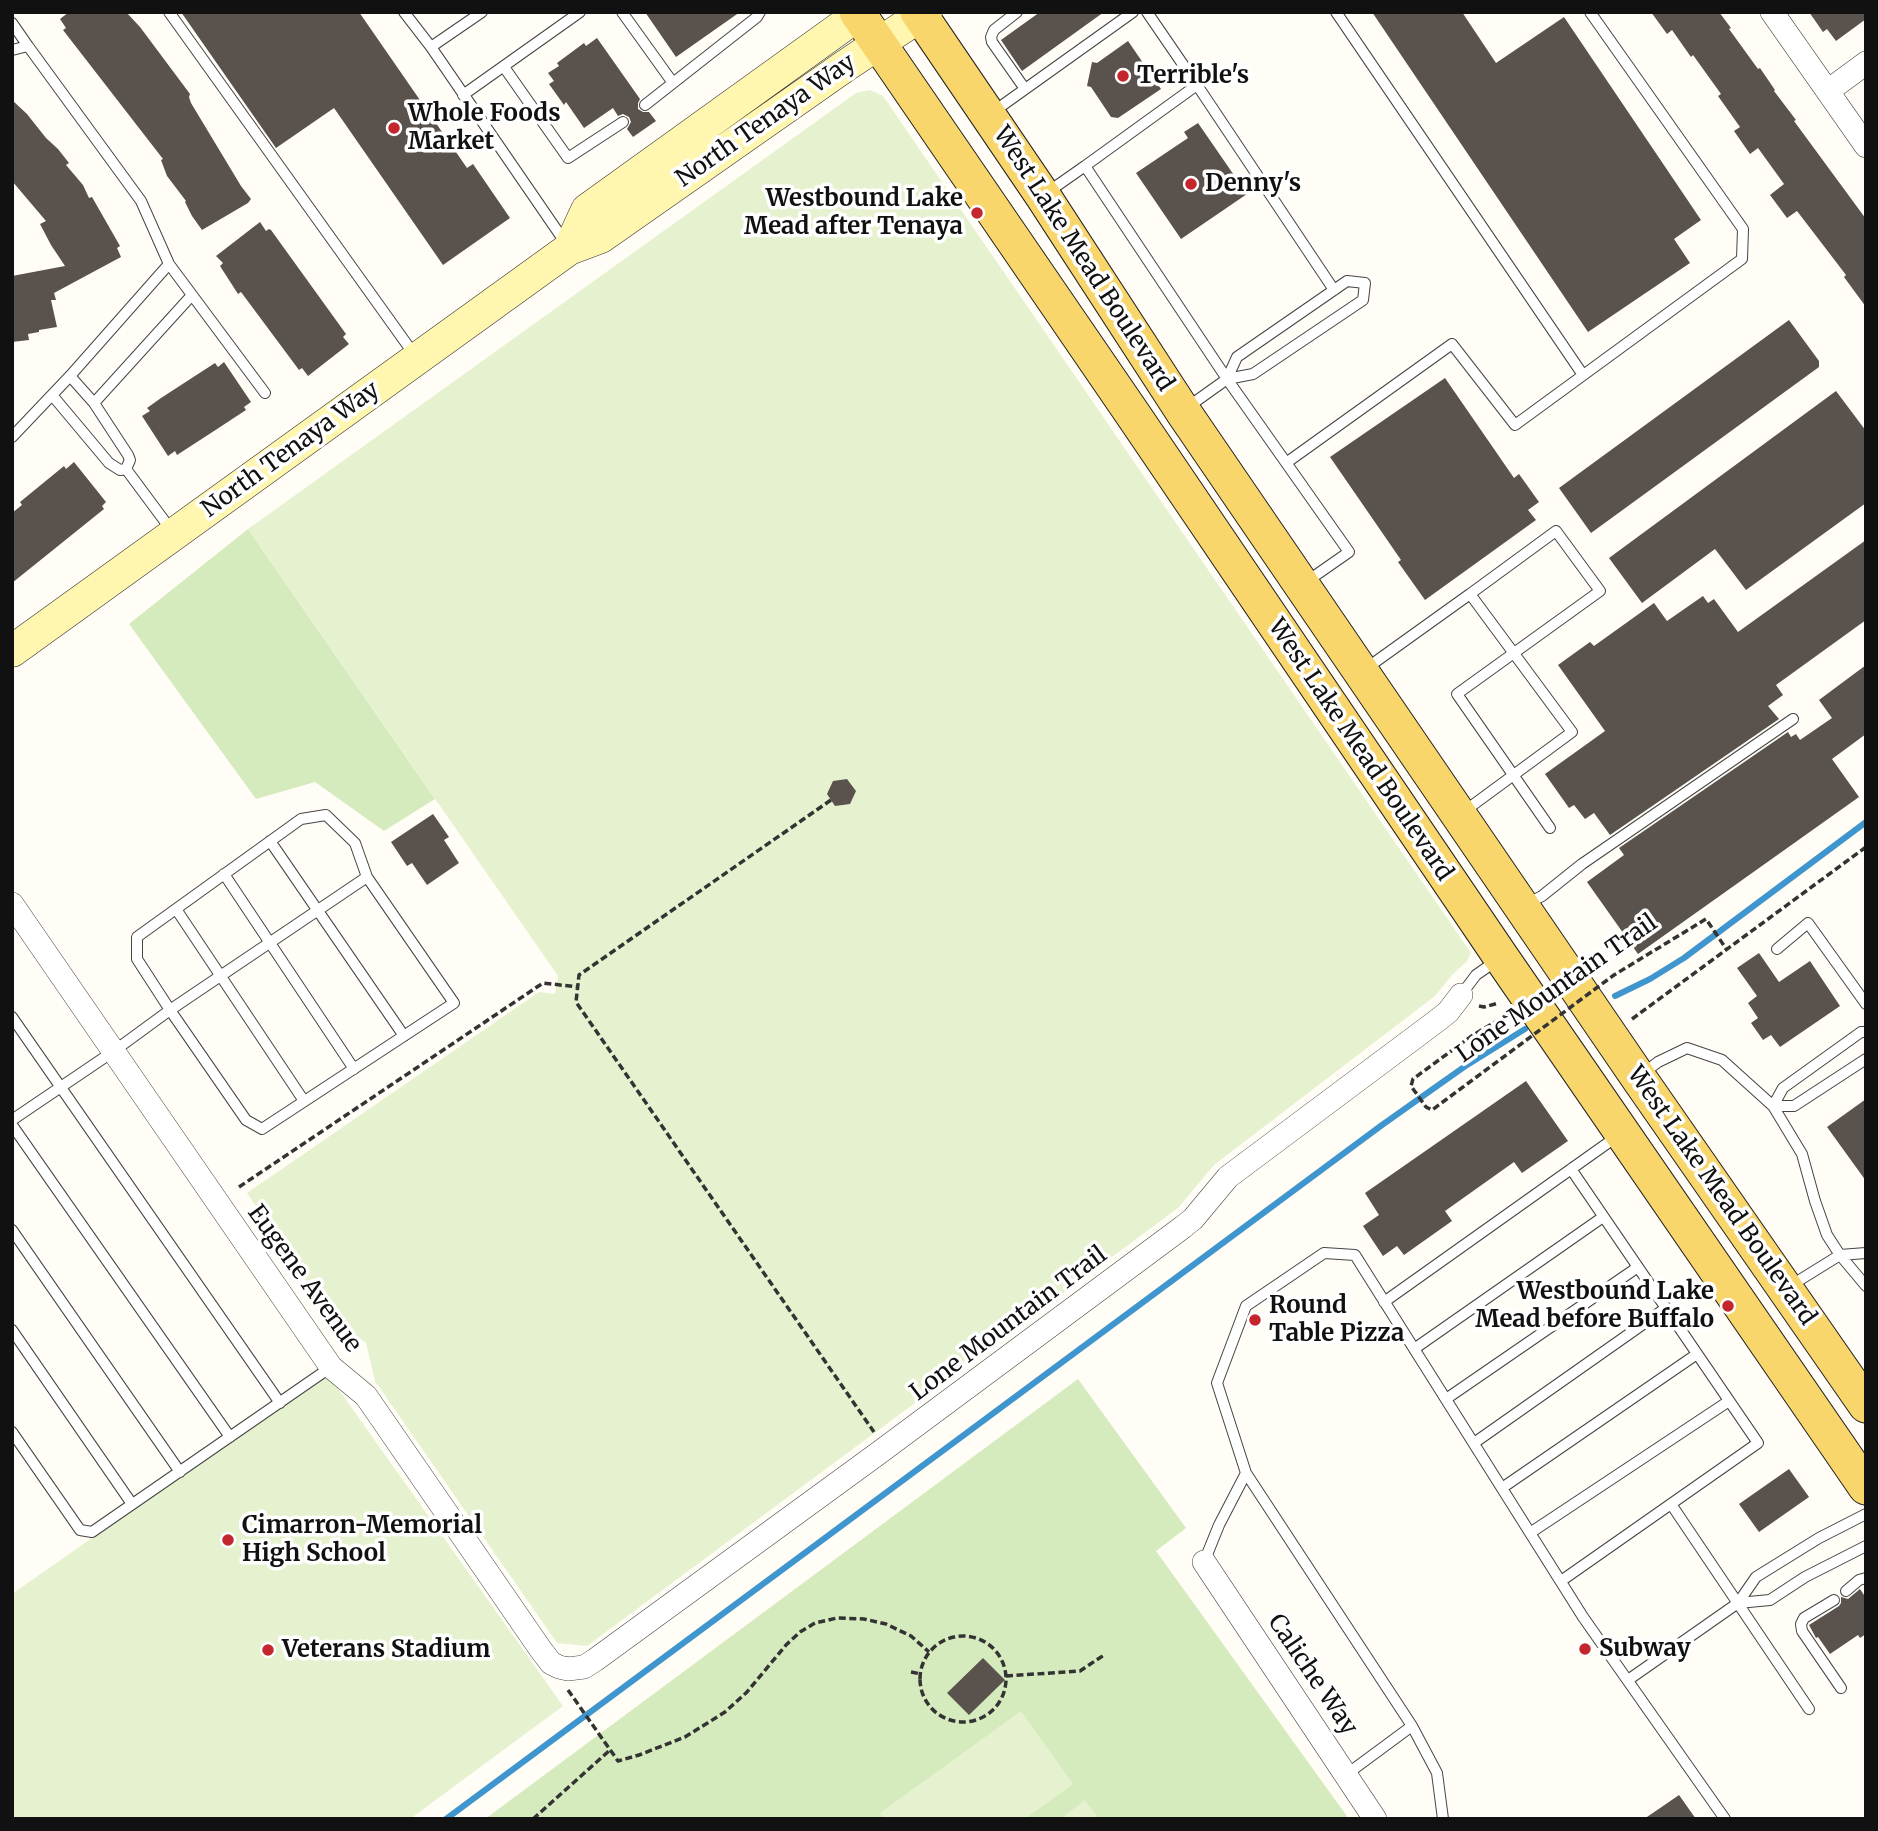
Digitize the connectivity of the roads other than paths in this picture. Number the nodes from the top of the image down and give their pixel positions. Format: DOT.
graph roads {
  1 [pos="169,12"];
  2 [pos="404,12"];
  3 [pos="482,12"];
  4 [pos="580,12"];
  5 [pos="622,12"];
  6 [pos="760,12"];
  7 [pos="1017,12"];
  8 [pos="1133,12"];
  9 [pos="1147,12"];
  10 [pos="1336,12"];
  11 [pos="1590,12"];
  12 [pos="1772,12"];
  13 [pos="859,13"];
  14 [pos="921,13"];
  15 [pos="12,23"];
  16 [pos="878,44"];
  17 [pos="28,46"];
  18 [pos="431,47"];
  19 [pos="12,50"];
  20 [pos="1866,63"];
  21 [pos="504,66"];
  22 [pos="673,83"];
  23 [pos="1197,85"];
  24 [pos="1025,89"];
  25 [pos="1828,91"];
  26 [pos="463,95"];
  27 [pos="645,105"];
  28 [pos="988,116"];
  29 [pos="623,122"];
  30 [pos="1866,146"];
  31 [pos="1085,166"];
  32 [pos="1043,196"];
  33 [pos="569,249"];
  34 [pos="169,264"];
  35 [pos="1334,290"];
  36 [pos="192,295"];
  37 [pos="417,359"];
  38 [pos="1583,375"];
  39 [pos="70,376"];
  40 [pos="1227,379"];
  41 [pos="265,393"];
  42 [pos="52,395"];
  43 [pos="93,403"];
  44 [pos="1182,411"];
  45 [pos="1147,435"];
  46 [pos="12,437"];
  47 [pos="117,437"];
  48 [pos="99,450"];
  49 [pos="1286,463"];
  50 [pos="125,469"];
  51 [pos="173,534"];
  52 [pos="1302,584"];
  53 [pos="1470,594"];
  54 [pos="12,651"];
  55 [pos="1514,653"];
  56 [pos="1362,672"];
  57 [pos="1793,719"];
  58 [pos="1370,765"];
  59 [pos="1513,776"];
  60 [pos="1460,815"];
  61 [pos="1550,828"];
  62 [pos="270,841"];
  63 [pos="224,874"];
  64 [pos="367,877"];
  65 [pos="12,904"];
  66 [pos="1522,906"];
  67 [pos="176,909"];
  68 [pos="318,909"];
  69 [pos="270,942"];
  70 [pos="1777,949"];
  71 [pos="1505,962"];
  72 [pos="221,975"];
  73 [pos="1466,999"];
  74 [pos="1866,1004"];
  75 [pos="170,1010"];
  76 [pos="12,1017"];
  77 [pos="1866,1032"];
  78 [pos="404,1036"];
  79 [pos="114,1051"];
  80 [pos="1866,1059"];
  81 [pos="354,1069"];
  82 [pos="1638,1077"];
  83 [pos="60,1087"];
  84 [pos="304,1101"];
  85 [pos="1773,1106"];
  86 [pos="12,1119"];
  87 [pos="12,1125"];
  88 [pos="1622,1133"];
  89 [pos="1571,1169"];
  90 [pos="1673,1204"];
  91 [pos="1603,1217"];
  92 [pos="12,1230"];
  93 [pos="1866,1253"];
  94 [pos="1840,1255"];
  95 [pos="1638,1266"];
  96 [pos="1866,1286"];
  97 [pos="1785,1289"];
  98 [pos="1384,1302"];
  99 [pos="1666,1308"];
  100 [pos="12,1330"];
  101 [pos="1414,1349"];
  102 [pos="1698,1354"];
  103 [pos="331,1367"];
  104 [pos="1446,1399"];
  105 [pos="1729,1401"];
  106 [pos="1865,1402"];
  107 [pos="279,1403"];
  108 [pos="12,1432"];
  109 [pos="230,1437"];
  110 [pos="1474,1443"];
  111 [pos="180,1472"];
  112 [pos="1246,1473"];
  113 [pos="1866,1487"];
  114 [pos="1502,1488"];
  115 [pos="132,1504"];
  116 [pos="1671,1504"];
  117 [pos="1866,1514"];
  118 [pos="1530,1533"];
  119 [pos="1866,1546"];
  120 [pos="1205,1562"];
  121 [pos="1866,1578"];
  122 [pos="1561,1581"];
  123 [pos="1846,1591"];
  124 [pos="1834,1600"];
  125 [pos="1738,1603"];
  126 [pos="568,1668"];
  127 [pos="1628,1680"];
  128 [pos="1841,1688"];
  129 [pos="1810,1709"];
  130 [pos="1412,1726"];
  131 [pos="1347,1774"];
  132 [pos="1375,1819"];
  133 [pos="1443,1819"];
  134 [pos="1725,1819"];
  1 -- 37 [label="lane"];
  2 -- 18 [label="lane"];
  3 -- 18 [label="lane"];
  4 -- 21 [label="lane"];
  5 -- 22 [label="lane"];
  6 -- 22 [label="lane"];
  7 -- 24 [label="lane"];
  8 -- 24 [label="lane"];
  9 -- 23 [label="lane"];
  10 -- 38 [label="lane"];
  11 -- 38 [label="lane"];
  12 -- 25 [label="street"];
  13 -- 16 [label="main road, West Lake Mead Boulevard"];
  13 -- 33 [label="main road, North Tenaya Way"];
  14 -- 16 [label="main road, North Tenaya Way"];
  14 -- 28 [label="main road, West Lake Mead Boulevard"];
  15 -- 17 [label="lane"];
  16 -- 33 [label="main road, North Tenaya Way"];
  16 -- 45 [label="main road, West Lake Mead Boulevard"];
  17 -- 19 [label="lane"];
  17 -- 34 [label="lane"];
  18 -- 26 [label="lane"];
  20 -- 25 [label="street"];
  21 -- 26 [label="lane"];
  21 -- 29 [label="lane"];
  22 -- 27 [label="lane"];
  23 -- 31 [label="lane"];
  23 -- 35 [label="lane"];
  24 -- 28 [label="lane"];
  25 -- 30 [label="street"];
  26 -- 33 [label="lane"];
  28 -- 32 [label="main road, West Lake Mead Boulevard"];
  31 -- 32 [label="lane"];
  31 -- 40 [label="lane"];
  32 -- 44 [label="main road, West Lake Mead Boulevard"];
  33 -- 37 [label="main road, North Tenaya Way"];
  34 -- 36 [label="lane"];
  34 -- 39 [label="lane"];
  35 -- 40 [label="lane"];
  35 -- 40 [label="lane"];
  36 -- 41 [label="lane"];
  36 -- 43 [label="lane"];
  37 -- 51 [label="main road, North Tenaya Way"];
  38 -- 49 [label="lane"];
  39 -- 42 [label="lane"];
  39 -- 43 [label="lane"];
  40 -- 44 [label="lane"];
  40 -- 49 [label="lane"];
  42 -- 46 [label="lane"];
  42 -- 48 [label="lane"];
  43 -- 47 [label="lane"];
  44 -- 45 [label="main road"];
  44 -- 52 [label="main road, West Lake Mead Boulevard"];
  45 -- 58 [label="main road, West Lake Mead Boulevard"];
  47 -- 48 [label="lane"];
  47 -- 50 [label="lane"];
  48 -- 50 [label="lane"];
  49 -- 52 [label="lane"];
  50 -- 51 [label="lane"];
  51 -- 54 [label="main road, North Tenaya Way"];
  52 -- 56 [label="main road, West Lake Mead Boulevard"];
  53 -- 55 [label="lane"];
  53 -- 55 [label="lane"];
  53 -- 56 [label="lane"];
  55 -- 59 [label="lane"];
  55 -- 59 [label="lane"];
  56 -- 60 [label="main road, West Lake Mead Boulevard"];
  57 -- 66 [label="lane"];
  58 -- 66 [label="main road"];
  58 -- 71 [label="main road, West Lake Mead Boulevard"];
  59 -- 60 [label="lane"];
  59 -- 61 [label="lane"];
  60 -- 66 [label="main road, West Lake Mead Boulevard"];
  62 -- 63 [label="lane"];
  62 -- 64 [label="lane"];
  62 -- 68 [label="lane"];
  63 -- 67 [label="lane"];
  63 -- 69 [label="lane"];
  64 -- 68 [label="lane"];
  64 -- 78 [label="lane"];
  65 -- 79 [label="street, Eugene Avenue"];
  66 -- 82 [label="main road, West Lake Mead Boulevard"];
  67 -- 72 [label="lane"];
  67 -- 75 [label="lane"];
  68 -- 69 [label="lane"];
  68 -- 78 [label="lane"];
  69 -- 72 [label="lane"];
  69 -- 81 [label="lane"];
  70 -- 74 [label="lane"];
  71 -- 73 [label="lane"];
  71 -- 82 [label="main road"];
  71 -- 88 [label="main road, West Lake Mead Boulevard"];
  72 -- 75 [label="lane"];
  72 -- 84 [label="lane"];
  73 -- 126 [label="street, Lone Mountain Trail"];
  75 -- 79 [label="lane"];
  75 -- 84 [label="lane"];
  76 -- 83 [label="lane"];
  77 -- 85 [label="lane"];
  78 -- 81 [label="lane"];
  79 -- 83 [label="lane"];
  79 -- 103 [label="street, Eugene Avenue"];
  80 -- 85 [label="lane"];
  81 -- 84 [label="lane"];
  82 -- 85 [label="lane"];
  82 -- 97 [label="main road, West Lake Mead Boulevard"];
  83 -- 86 [label="lane"];
  83 -- 107 [label="lane"];
  85 -- 94 [label="lane"];
  87 -- 109 [label="lane"];
  88 -- 89 [label="lane"];
  88 -- 90 [label="main road, West Lake Mead Boulevard"];
  89 -- 91 [label="lane"];
  89 -- 98 [label="lane"];
  90 -- 97 [label="main road"];
  90 -- 113 [label="main road, West Lake Mead Boulevard"];
  91 -- 95 [label="lane"];
  91 -- 101 [label="lane"];
  92 -- 111 [label="lane"];
  93 -- 94 [label="lane"];
  94 -- 96 [label="lane"];
  94 -- 97 [label="lane"];
  95 -- 99 [label="lane"];
  95 -- 104 [label="lane"];
  97 -- 106 [label="main road, West Lake Mead Boulevard"];
  98 -- 101 [label="lane"];
  98 -- 112 [label="lane"];
  99 -- 102 [label="lane"];
  99 -- 110 [label="lane"];
  100 -- 115 [label="lane"];
  101 -- 104 [label="lane"];
  102 -- 105 [label="lane"];
  102 -- 114 [label="lane"];
  103 -- 107 [label="lane"];
  103 -- 126 [label="street, Eugene Avenue"];
  104 -- 110 [label="lane"];
  105 -- 116 [label="lane"];
  105 -- 118 [label="lane"];
  107 -- 109 [label="lane"];
  108 -- 115 [label="lane"];
  109 -- 111 [label="lane"];
  110 -- 114 [label="lane"];
  111 -- 115 [label="lane"];
  112 -- 120 [label="lane"];
  112 -- 130 [label="lane"];
  114 -- 118 [label="lane"];
  116 -- 122 [label="lane"];
  116 -- 125 [label="lane"];
  117 -- 125 [label="lane"];
  118 -- 122 [label="lane"];
  119 -- 125 [label="lane"];
  120 -- 131 [label="street, Caliche Way"];
  121 -- 123 [label="lane"];
  122 -- 127 [label="lane"];
  124 -- 128 [label="lane"];
  125 -- 127 [label="lane"];
  125 -- 129 [label="lane"];
  127 -- 134 [label="lane"];
  130 -- 131 [label="lane"];
  130 -- 133 [label="lane"];
  131 -- 132 [label="street, Caliche Way"];
}
